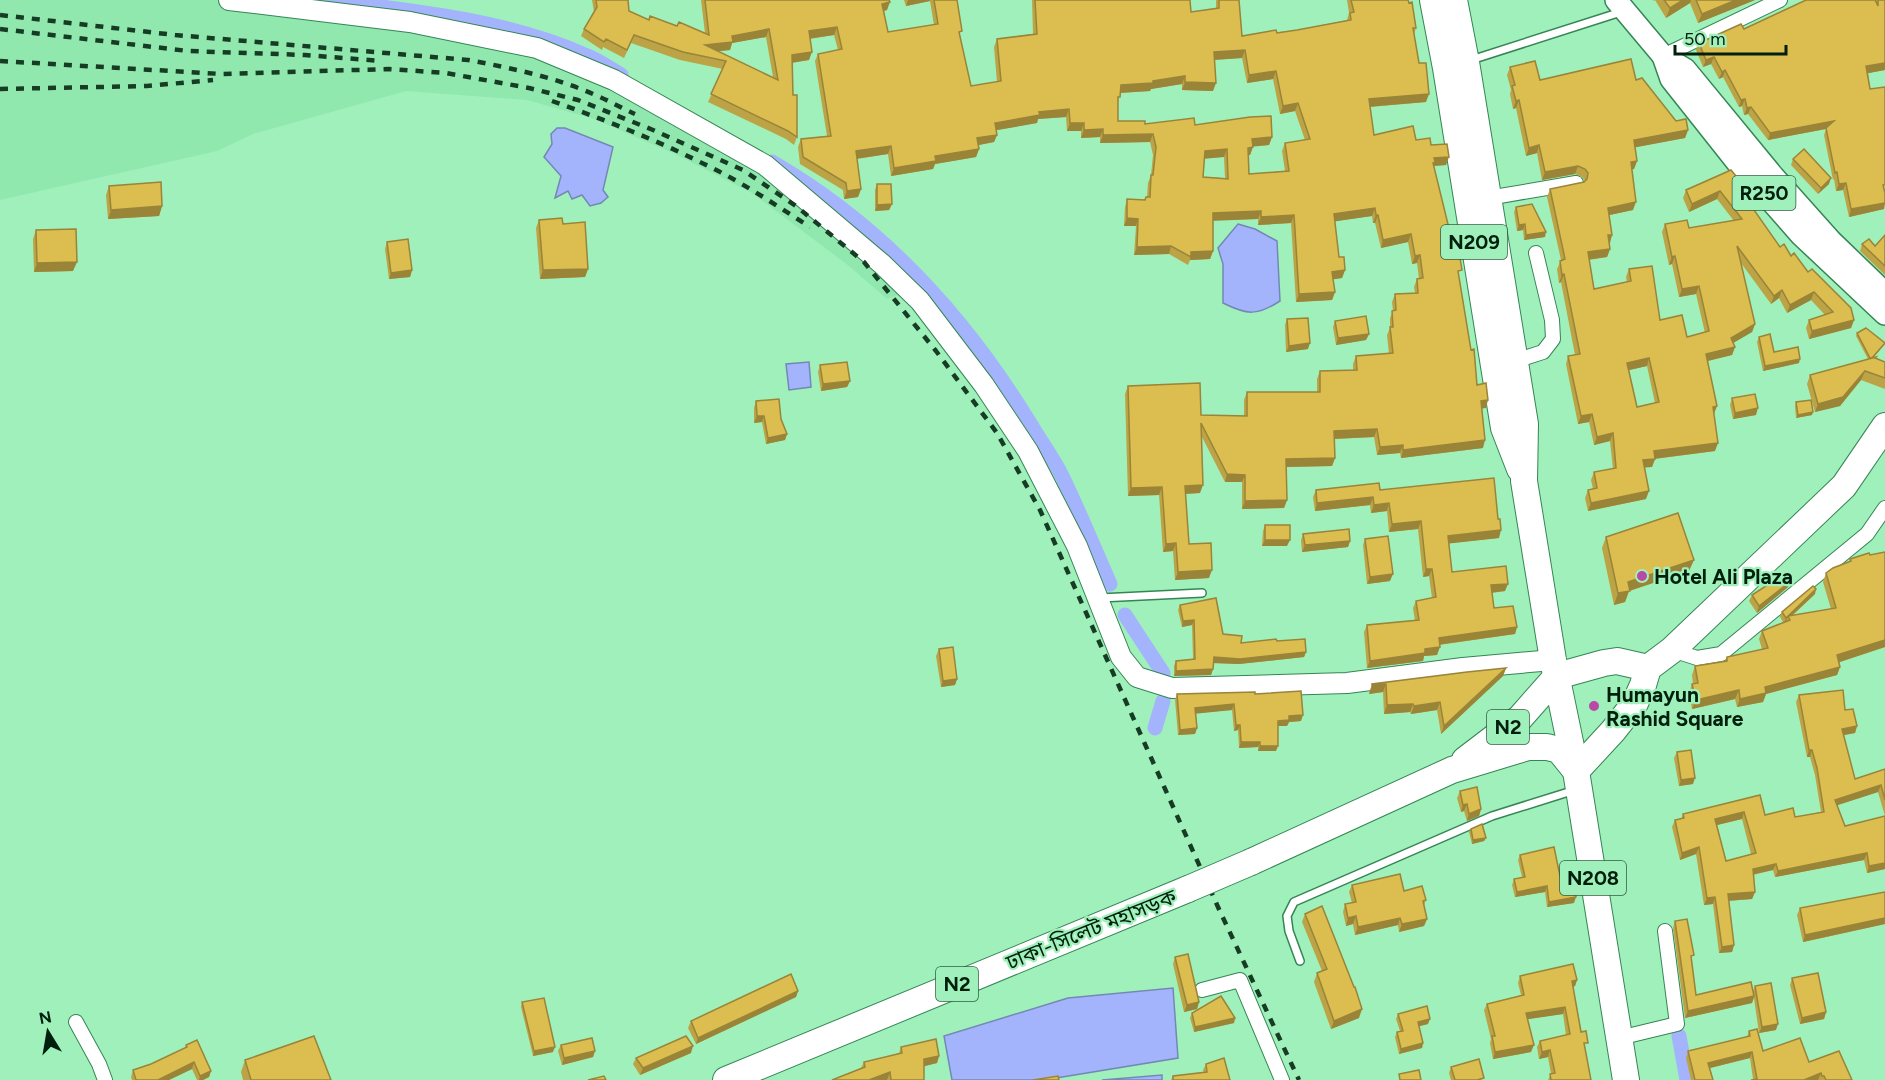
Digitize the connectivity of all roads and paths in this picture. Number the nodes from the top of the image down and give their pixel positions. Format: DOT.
graph roads {
  1 [pos="228,0"];
  2 [pos="1433,0"];
  3 [pos="1455,0"];
  4 [pos="1780,0"];
  5 [pos="1620,5"];
  6 [pos="1663,56"];
  7 [pos="1466,62"];
  8 [pos="1576,183"];
  9 [pos="1488,198"];
  10 [pos="1536,253"];
  11 [pos="1885,293"];
  12 [pos="1885,314"];
  13 [pos="1515,362"];
  14 [pos="1885,426"];
  15 [pos="1524,481"];
  16 [pos="1885,508"];
  17 [pos="1202,593"];
  18 [pos="1098,598"];
  19 [pos="1672,650"];
  20 [pos="1555,668"];
  21 [pos="1648,668"];
  22 [pos="1452,770"];
  23 [pos="1577,780"];
  24 [pos="1665,931"];
  25 [pos="1300,961"];
  26 [pos="1202,990"];
  27 [pos="76,1022"];
  28 [pos="1619,1038"];
  29 [pos="105,1080"];
  30 [pos="726,1080"];
  31 [pos="1282,1080"];
  32 [pos="1626,1080"];
  1 -- 18 [label="street"];
  2 -- 15 [label="highway, N209"];
  3 -- 7 [label="highway, N209"];
  4 -- 6 [label="street"];
  5 -- 6 [label="main road, R250"];
  5 -- 7 [label="lane"];
  6 -- 11 [label="main road, R250"];
  6 -- 12 [label="main road, R250"];
  7 -- 9 [label="highway, N209"];
  8 -- 9 [label="street"];
  9 -- 13 [label="highway, N209"];
  10 -- 13 [label="street"];
  13 -- 15 [label="highway, N209"];
  14 -- 19 [label="highway"];
  15 -- 20 [label="highway, N209"];
  16 -- 19 [label="street"];
  17 -- 18 [label="lane"];
  18 -- 20 [label="street"];
  19 -- 21 [label="highway"];
  20 -- 21 [label="highway"];
  20 -- 22 [label="highway, ঢাকা-সিলেট মহাসড়ক / N2"];
  20 -- 23 [label="highway, N208"];
  21 -- 23 [label="highway"];
  22 -- 23 [label="highway, ঢাকা-সিলেট মহাসড়ক / N2"];
  22 -- 30 [label="highway, ঢাকা-সিলেট মহাসড়ক / N2, bridge"];
  23 -- 25 [label="lane"];
  23 -- 28 [label="highway, N208"];
  24 -- 28 [label="street"];
  26 -- 31 [label="street"];
  27 -- 29 [label="street"];
  28 -- 32 [label="highway, N208"];
}
